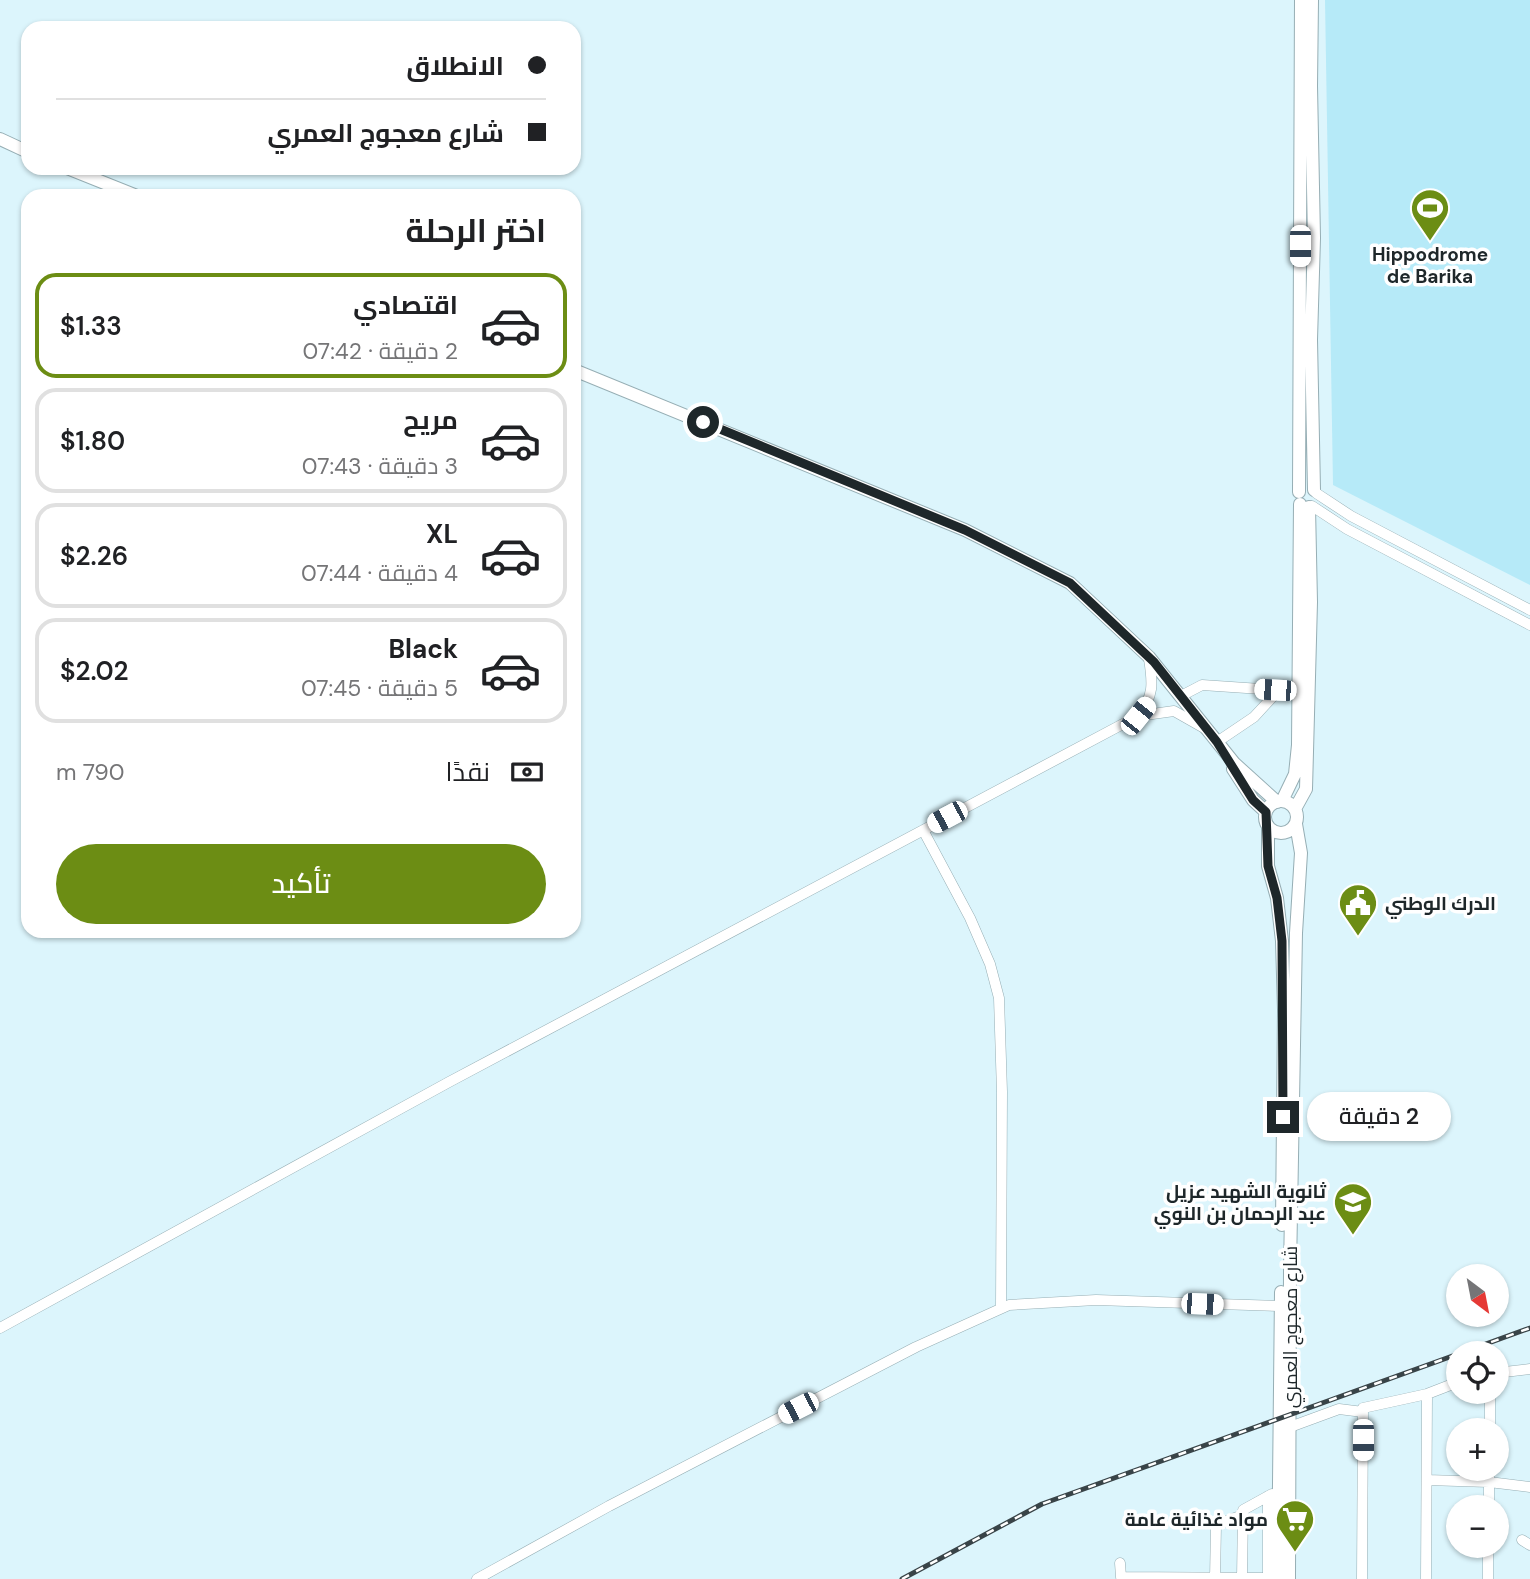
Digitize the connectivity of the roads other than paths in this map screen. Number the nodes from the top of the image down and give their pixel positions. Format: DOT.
graph roads {
  1 [pos="1301,0"];
  2 [pos="1312,0"];
  3 [pos="0,141"];
  4 [pos="21,149"];
  5 [pos="84,175"];
  6 [pos="120,189"];
  7 [pos="581,373"];
  8 [pos="1315,491"];
  9 [pos="1305,502"];
  10 [pos="1530,610"];
  11 [pos="1530,625"];
  12 [pos="1149,657"];
  13 [pos="1278,691"];
  14 [pos="1303,692"];
  15 [pos="1181,696"];
  16 [pos="1138,716"];
  17 [pos="1205,728"];
  18 [pos="1217,742"];
  19 [pos="1279,802"];
  20 [pos="1295,809"];
  21 [pos="1266,812"];
  22 [pos="1296,824"];
  23 [pos="1268,828"];
  24 [pos="923,830"];
  25 [pos="1281,1306"];
  26 [pos="1001,1308"];
  27 [pos="0,1328"];
  28 [pos="1530,1368"];
  29 [pos="1509,1371"];
  30 [pos="1446,1387"];
  31 [pos="1427,1394"];
  32 [pos="1363,1412"];
  33 [pos="1290,1427"];
  34 [pos="1427,1480"];
  35 [pos="1489,1482"];
  36 [pos="1530,1487"];
  37 [pos="1273,1493"];
  38 [pos="1489,1495"];
  39 [pos="1243,1515"];
  40 [pos="1488,1558"];
  41 [pos="1120,1563"];
  42 [pos="1215,1578"];
  43 [pos="477,1579"];
  44 [pos="1242,1579"];
  45 [pos="1278,1579"];
  46 [pos="1289,1579"];
  47 [pos="1362,1579"];
  48 [pos="1426,1579"];
  49 [pos="1488,1579"];
  1 -- 9 [label="main road"];
  2 -- 8 [label="main road"];
  3 -- 4 [label="main road"];
  5 -- 6 [label="main road"];
  7 -- 12 [label="main road"];
  8 -- 9 [label="main road"];
  8 -- 10 [label="street"];
  9 -- 11 [label="street"];
  9 -- 14 [label="main road"];
  12 -- 15 [label="main road"];
  12 -- 16 [label="street"];
  13 -- 14 [label="street"];
  13 -- 15 [label="street"];
  13 -- 18 [label="street"];
  14 -- 19 [label="main road"];
  14 -- 20 [label="main road"];
  15 -- 17 [label="main road"];
  16 -- 17 [label="street"];
  16 -- 24 [label="street"];
  17 -- 18 [label="main road"];
  18 -- 19 [label="main road"];
  18 -- 21 [label="main road"];
  19 -- 20 [label="main road"];
  19 -- 21 [label="main road"];
  20 -- 22 [label="main road"];
  21 -- 23 [label="main road"];
  22 -- 23 [label="main road"];
  22 -- 33 [label="main road, شارع معجوج العمري"];
  23 -- 25 [label="main road, شارع معجوج العمري"];
  24 -- 26 [label="street"];
  24 -- 27 [label="street"];
  25 -- 26 [label="street"];
  25 -- 37 [label="main road, شارع معجوج العمري"];
  26 -- 43 [label="street"];
  28 -- 29 [label="street"];
  30 -- 31 [label="street"];
  31 -- 32 [label="street"];
  31 -- 34 [label="street"];
  32 -- 33 [label="street"];
  32 -- 47 [label="street"];
  33 -- 46 [label="main road, شارع معجوج العمري"];
  34 -- 35 [label="street"];
  34 -- 48 [label="street"];
  35 -- 36 [label="street"];
  35 -- 38 [label="street"];
  37 -- 39 [label="street"];
  37 -- 44 [label="street"];
  37 -- 45 [label="main road, شارع معجوج العمري"];
  39 -- 42 [label="street"];
  39 -- 44 [label="street"];
  40 -- 49 [label="street"];
  41 -- 42 [label="street"];
  42 -- 44 [label="street"];
}
